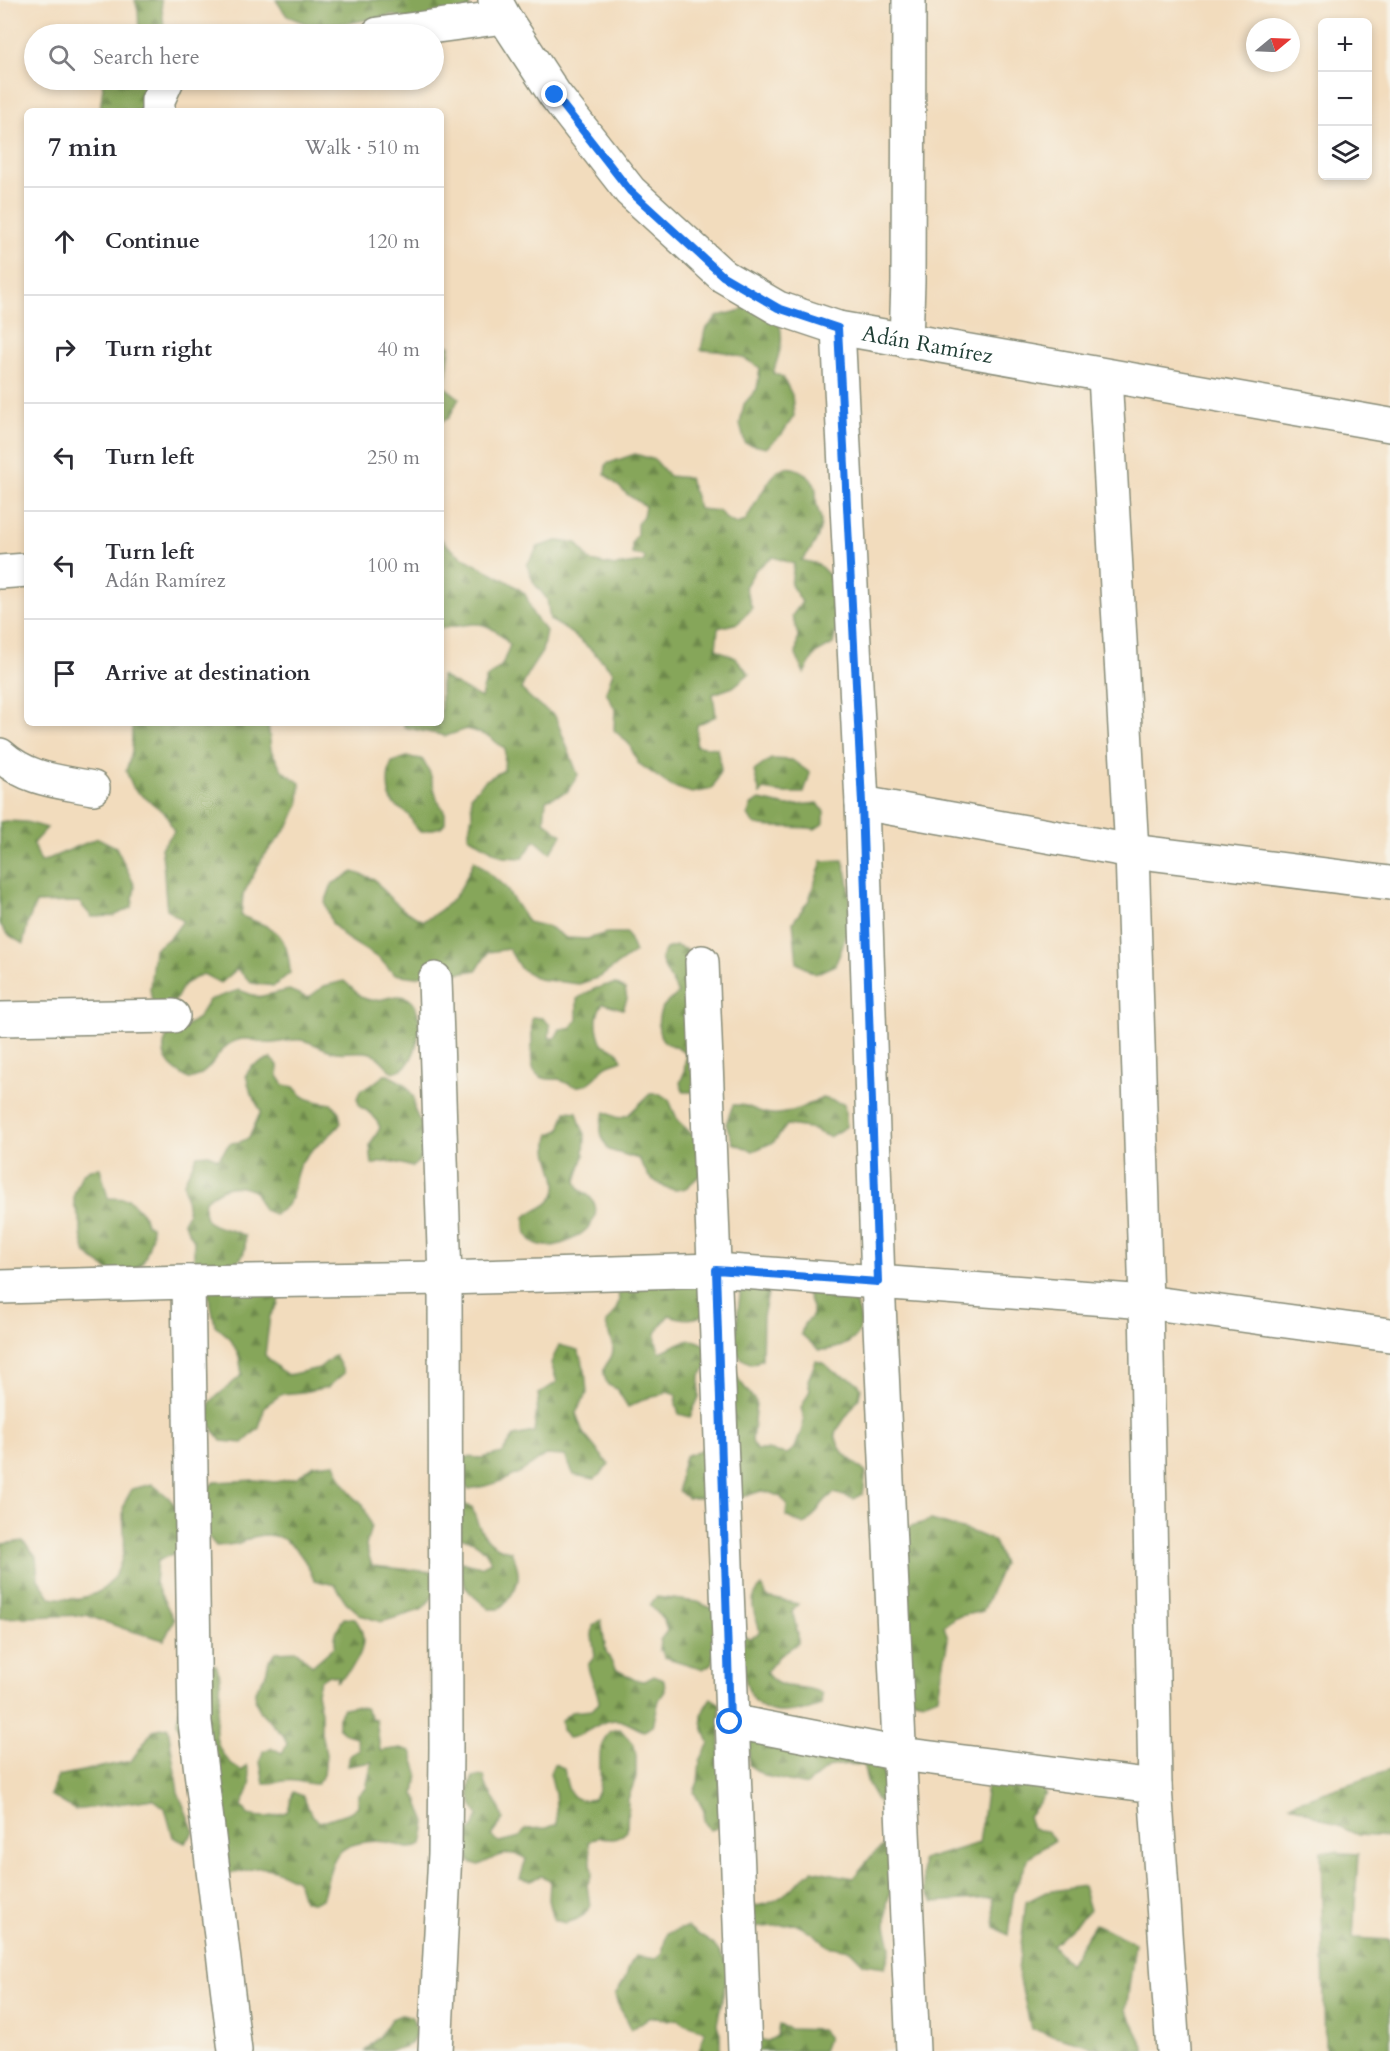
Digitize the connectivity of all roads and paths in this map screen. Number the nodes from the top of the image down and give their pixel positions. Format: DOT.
graph roads {
  1 [pos="909,0"];
  2 [pos="499,8"];
  3 [pos="425,24"];
  4 [pos="162,90"];
  5 [pos="158,108"];
  6 [pos="838,328"];
  7 [pos="906,341"];
  8 [pos="1105,376"];
  9 [pos="1390,424"];
  10 [pos="24,570"];
  11 [pos="0,572"];
  12 [pos="0,755"];
  13 [pos="93,788"];
  14 [pos="862,803"];
  15 [pos="1132,851"];
  16 [pos="1390,882"];
  17 [pos="702,962"];
  18 [pos="435,979"];
  19 [pos="173,1016"];
  20 [pos="0,1019"];
  21 [pos="716,1270"];
  22 [pos="445,1278"];
  23 [pos="188,1282"];
  24 [pos="878,1282"];
  25 [pos="0,1287"];
  26 [pos="1146,1302"];
  27 [pos="1390,1335"];
  28 [pos="730,1722"];
  29 [pos="900,1754"];
  30 [pos="1155,1786"];
  31 [pos="235,2051"];
  32 [pos="435,2051"];
  33 [pos="745,2051"];
  34 [pos="913,2051"];
  35 [pos="1173,2051"];
  1 -- 7 [label="street"];
  2 -- 3 [label="street"];
  2 -- 6 [label="street, Adán Ramírez"];
  4 -- 5 [label="street"];
  6 -- 7 [label="street, Adán Ramírez"];
  6 -- 14 [label="street"];
  7 -- 8 [label="street, Adán Ramírez"];
  8 -- 9 [label="street, Adán Ramírez"];
  8 -- 15 [label="street"];
  10 -- 11 [label="street"];
  12 -- 13 [label="street"];
  14 -- 15 [label="street"];
  14 -- 24 [label="street"];
  15 -- 16 [label="street"];
  15 -- 26 [label="street"];
  17 -- 21 [label="street"];
  18 -- 22 [label="street"];
  19 -- 20 [label="street"];
  21 -- 22 [label="street"];
  21 -- 24 [label="street"];
  21 -- 28 [label="street"];
  22 -- 23 [label="street"];
  22 -- 32 [label="street"];
  23 -- 25 [label="street"];
  23 -- 31 [label="street"];
  24 -- 26 [label="street"];
  24 -- 29 [label="street"];
  26 -- 27 [label="street"];
  26 -- 30 [label="street"];
  28 -- 29 [label="street"];
  28 -- 33 [label="street"];
  29 -- 30 [label="street"];
  29 -- 34 [label="street"];
  30 -- 35 [label="street"];
}
